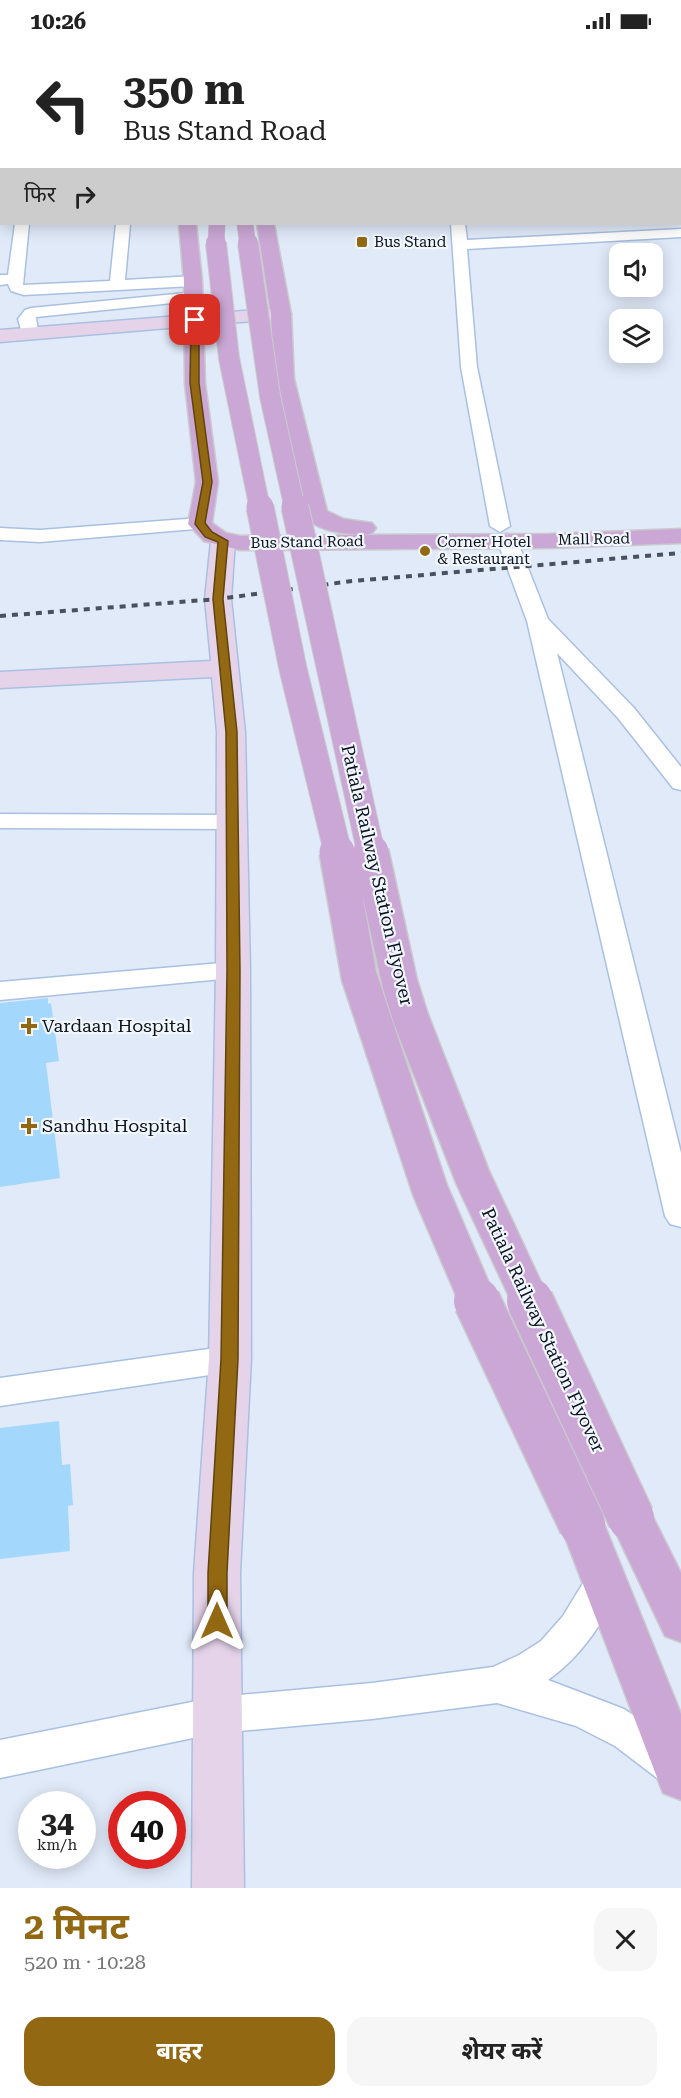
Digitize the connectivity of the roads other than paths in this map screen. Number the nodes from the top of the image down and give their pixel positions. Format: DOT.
graph roads {
  1 [pos="22,225"];
  2 [pos="123,225"];
  3 [pos="187,225"];
  4 [pos="217,225"];
  5 [pos="245,225"];
  6 [pos="266,225"];
  7 [pos="458,225"];
  8 [pos="681,233"];
  9 [pos="461,245"];
  10 [pos="8,280"];
  11 [pos="117,283"];
  12 [pos="193,289"];
  13 [pos="281,314"];
  14 [pos="195,320"];
  15 [pos="30,333"];
  16 [pos="0,336"];
  17 [pos="681,523"];
  18 [pos="555,527"];
  19 [pos="212,532"];
  20 [pos="503,533"];
  21 [pos="0,534"];
  22 [pos="681,536"];
  23 [pos="538,621"];
  24 [pos="225,668"];
  25 [pos="0,680"];
  26 [pos="681,783"];
  27 [pos="0,821"];
  28 [pos="230,822"];
  29 [pos="233,971"];
  30 [pos="0,991"];
  31 [pos="681,1216"];
  32 [pos="230,1359"];
  33 [pos="0,1392"];
  34 [pos="604,1582"];
  35 [pos="681,1621"];
  36 [pos="497,1685"];
  37 [pos="217,1715"];
  38 [pos="0,1759"];
  39 [pos="680,1774"];
  40 [pos="218,1888"];
  1 -- 10 [label="street"];
  2 -- 11 [label="street"];
  3 -- 12 [label="main road"];
  4 -- 34 [label="main road, Patiala Railway Station Flyover, bridge"];
  5 -- 35 [label="main road, Patiala Railway Station Flyover, bridge"];
  6 -- 13 [label="main road, Bus Stand Road"];
  7 -- 9 [label="street"];
  8 -- 9 [label="street"];
  9 -- 20 [label="street"];
  10 -- 11 [label="street"];
  11 -- 12 [label="street"];
  12 -- 14 [label="main road"];
  12 -- 15 [label="street"];
  13 -- 14 [label="street"];
  13 -- 20 [label="main road, Bus Stand Road"];
  14 -- 15 [label="street"];
  14 -- 19 [label="main road"];
  15 -- 16 [label="street"];
  17 -- 18 [label="main road, Mall Road"];
  18 -- 20 [label="main road, Bus Stand Road"];
  19 -- 20 [label="main road, Bus Stand Road"];
  19 -- 21 [label="street"];
  19 -- 24 [label="street"];
  20 -- 22 [label="main road, Mall Road"];
  20 -- 23 [label="street"];
  23 -- 26 [label="street"];
  23 -- 31 [label="street"];
  24 -- 25 [label="street"];
  24 -- 28 [label="street"];
  27 -- 28 [label="street"];
  28 -- 29 [label="street"];
  29 -- 30 [label="street"];
  29 -- 32 [label="street"];
  32 -- 33 [label="street"];
  32 -- 37 [label="street"];
  34 -- 36 [label="street"];
  34 -- 39 [label="main road, Patiala Railway Station Flyover"];
  36 -- 37 [label="street"];
  36 -- 39 [label="street"];
  37 -- 38 [label="street"];
  37 -- 40 [label="street"];
}
